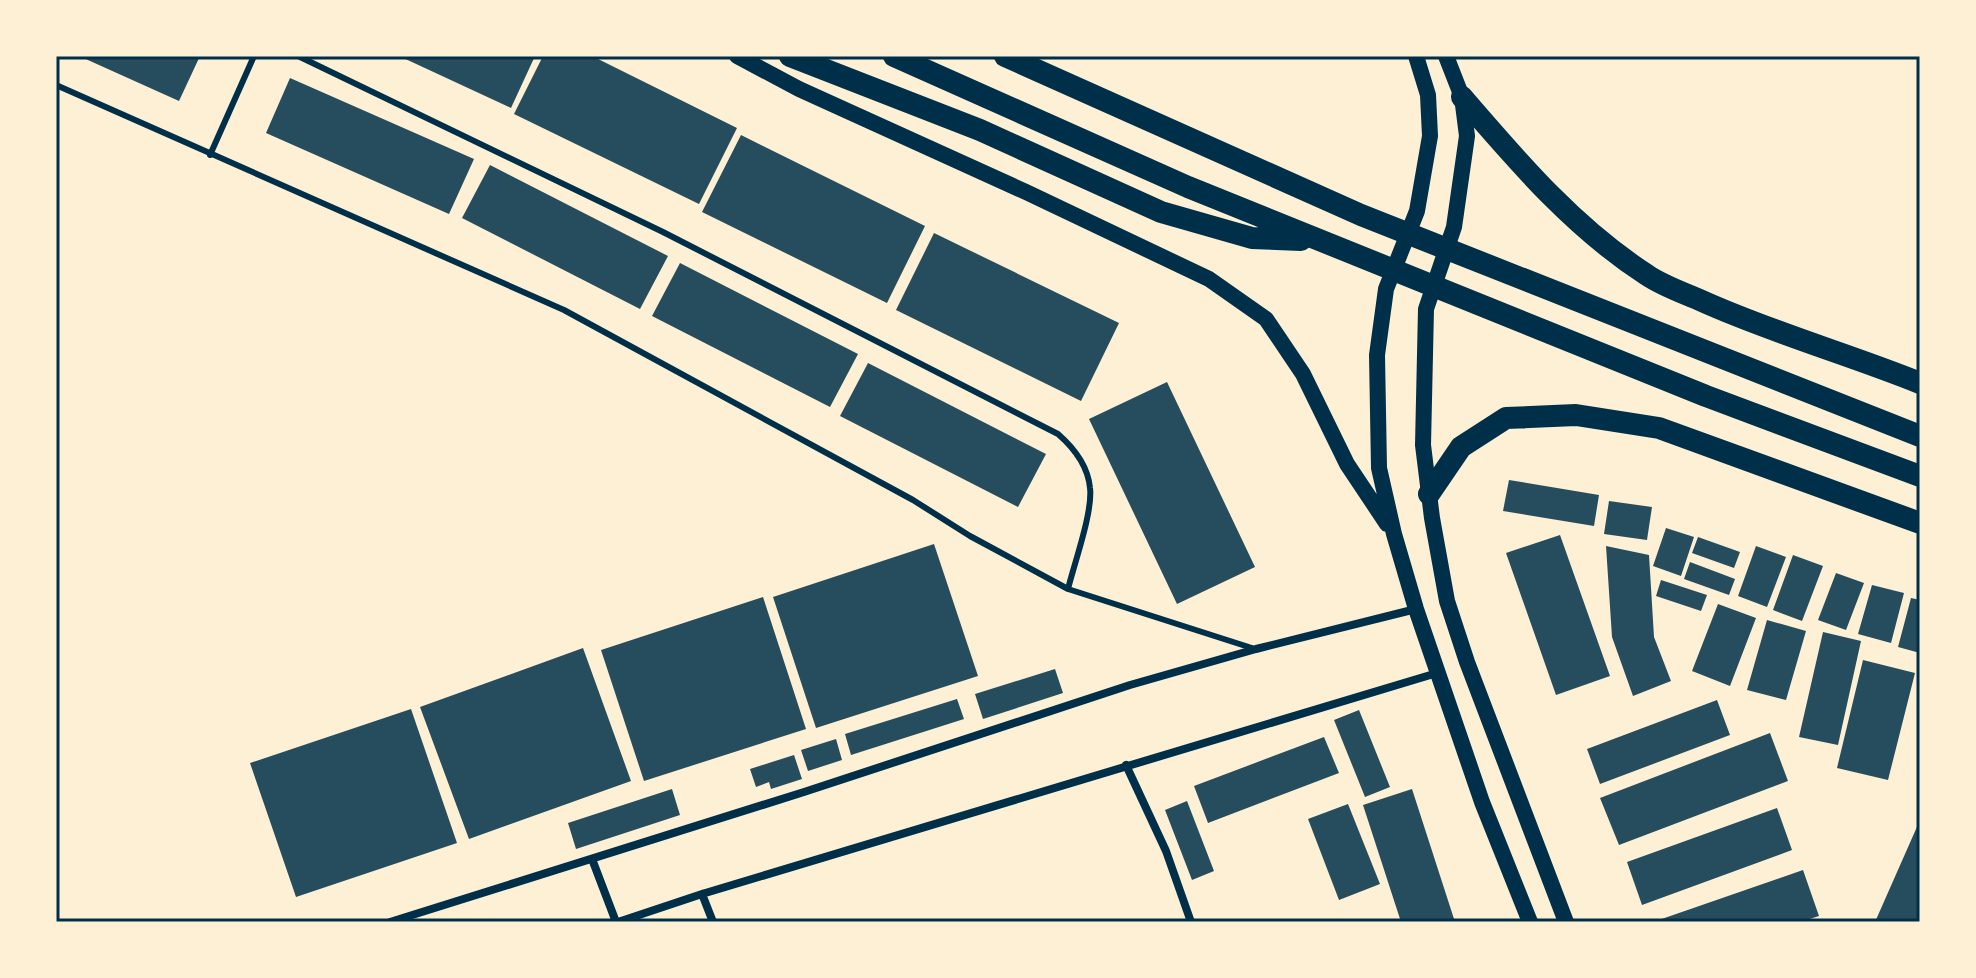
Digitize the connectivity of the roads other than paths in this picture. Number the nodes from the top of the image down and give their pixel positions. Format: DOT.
graph roads {
  1 [pos="254,56"];
  2 [pos="298,56"];
  3 [pos="737,56"];
  4 [pos="790,56"];
  5 [pos="894,56"];
  6 [pos="1005,56"];
  7 [pos="1416,56"];
  8 [pos="1446,56"];
  9 [pos="56,85"];
  10 [pos="1462,97"];
  11 [pos="210,155"];
  12 [pos="1319,240"];
  13 [pos="1920,383"];
  14 [pos="1920,436"];
  15 [pos="1920,476"];
  16 [pos="1429,494"];
  17 [pos="1920,523"];
  18 [pos="1394,534"];
  19 [pos="1068,589"];
  20 [pos="1416,609"];
  21 [pos="1256,649"];
  22 [pos="1437,673"];
  23 [pos="1126,765"];
  24 [pos="592,859"];
  25 [pos="702,894"];
  26 [pos="390,922"];
  27 [pos="617,922"];
  28 [pos="713,922"];
  29 [pos="1191,922"];
  30 [pos="1530,922"];
  31 [pos="1566,922"];
  1 -- 11 [label="lane"];
  2 -- 19 [label="lane"];
  3 -- 18 [label="main road"];
  4 -- 12 [label="highway"];
  5 -- 12 [label="highway"];
  6 -- 14 [label="highway"];
  7 -- 18 [label="main road"];
  8 -- 10 [label="main road"];
  9 -- 11 [label="lane"];
  10 -- 13 [label="highway"];
  10 -- 16 [label="main road"];
  11 -- 19 [label="lane"];
  12 -- 15 [label="highway"];
  16 -- 17 [label="highway"];
  16 -- 31 [label="main road"];
  18 -- 20 [label="main road"];
  19 -- 21 [label="lane"];
  20 -- 21 [label="street"];
  20 -- 22 [label="main road"];
  21 -- 24 [label="street"];
  22 -- 23 [label="street"];
  22 -- 30 [label="main road"];
  23 -- 25 [label="street"];
  23 -- 29 [label="street"];
  24 -- 26 [label="street"];
  24 -- 27 [label="street"];
  25 -- 27 [label="street"];
  25 -- 28 [label="street"];
}
